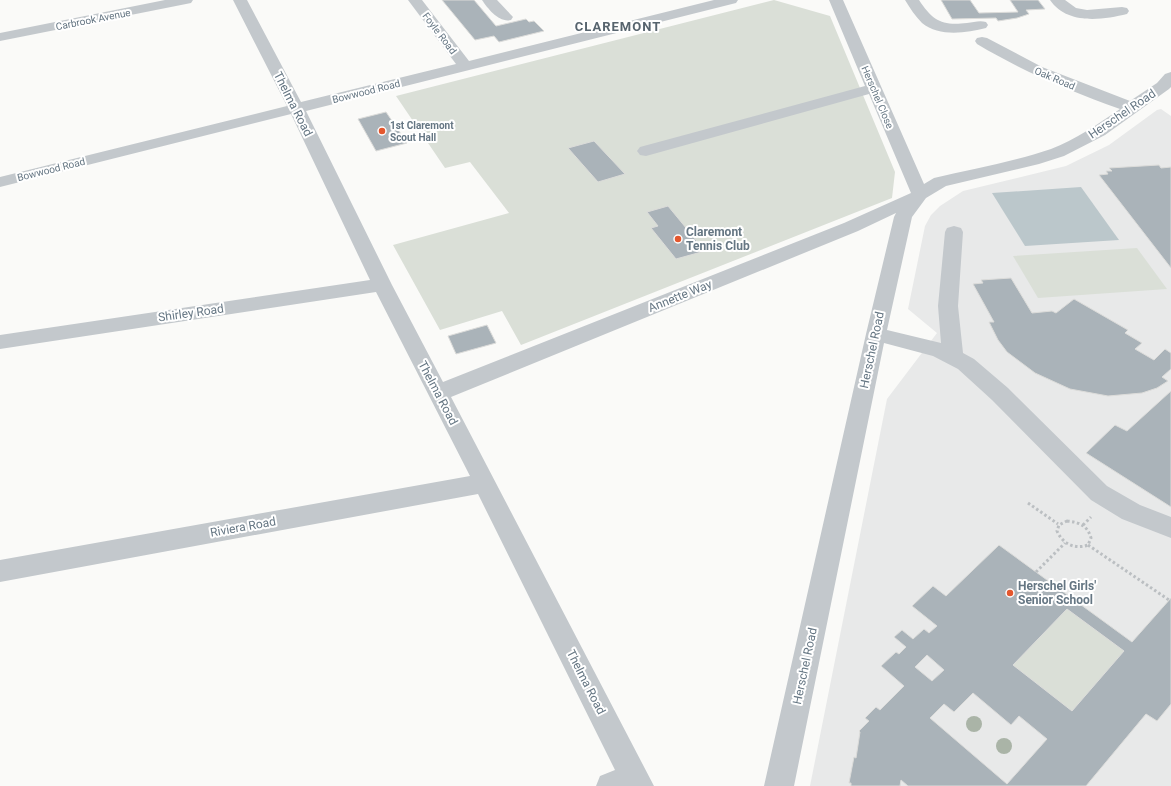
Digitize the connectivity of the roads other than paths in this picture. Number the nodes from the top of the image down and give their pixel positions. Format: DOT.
graph roads {
  1 [pos="186,0"];
  2 [pos="240,0"];
  3 [pos="415,0"];
  4 [pos="489,0"];
  5 [pos="731,0"];
  6 [pos="836,0"];
  7 [pos="912,0"];
  8 [pos="1056,0"];
  9 [pos="167,2"];
  10 [pos="1122,11"];
  11 [pos="506,17"];
  12 [pos="981,25"];
  13 [pos="0,37"];
  14 [pos="982,41"];
  15 [pos="465,66"];
  16 [pos="1168,85"];
  17 [pos="874,88"];
  18 [pos="296,108"];
  19 [pos="1133,108"];
  20 [pos="646,152"];
  21 [pos="0,182"];
  22 [pos="920,194"];
  23 [pos="954,232"];
  24 [pos="382,285"];
  25 [pos="876,334"];
  26 [pos="0,342"];
  27 [pos="953,356"];
  28 [pos="438,393"];
  29 [pos="485,483"];
  30 [pos="1171,528"];
  31 [pos="0,571"];
  32 [pos="628,784"];
  33 [pos="779,786"];
  1 -- 9 [label="street, Carbrook Avenue"];
  2 -- 18 [label="street, Thelma Road"];
  3 -- 15 [label="street, Foyle Road"];
  4 -- 11 [label="street"];
  5 -- 15 [label="street, Bowwood Road"];
  6 -- 17 [label="street, Herschel Close"];
  7 -- 12 [label="street"];
  8 -- 10 [label="street"];
  9 -- 13 [label="street, Carbrook Avenue"];
  14 -- 19 [label="street, Oak Road"];
  15 -- 18 [label="street, Bowwood Road"];
  16 -- 19 [label="street, Herschel Road"];
  17 -- 20 [label="street"];
  17 -- 22 [label="street, Herschel Close"];
  18 -- 21 [label="street, Bowwood Road"];
  18 -- 24 [label="street, Thelma Road"];
  19 -- 22 [label="street, Herschel Road"];
  22 -- 25 [label="street, Herschel Road"];
  22 -- 28 [label="street, Annette Way"];
  23 -- 27 [label="street"];
  24 -- 26 [label="street, Shirley Road"];
  24 -- 28 [label="street, Thelma Road"];
  25 -- 27 [label="street"];
  25 -- 33 [label="street, Herschel Road"];
  27 -- 30 [label="street"];
  28 -- 29 [label="street, Thelma Road"];
  29 -- 31 [label="street, Riviera Road"];
  29 -- 32 [label="street, Thelma Road"];
}
